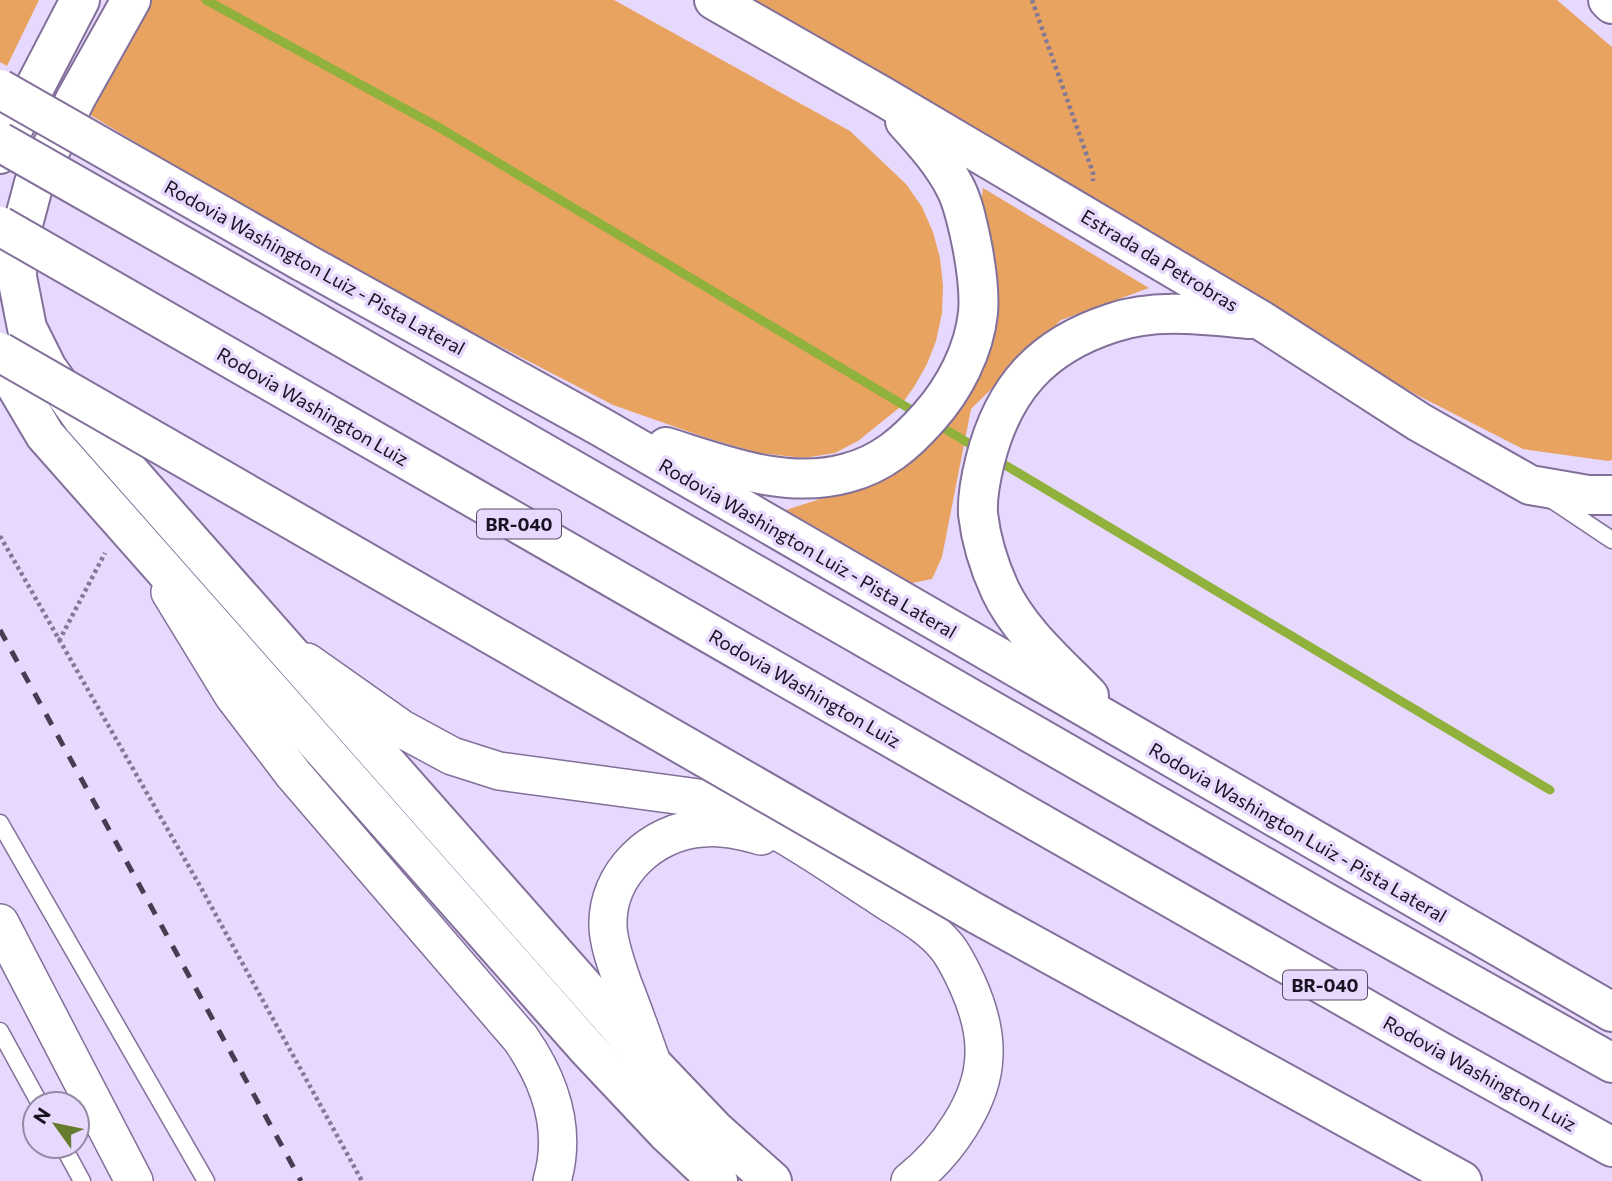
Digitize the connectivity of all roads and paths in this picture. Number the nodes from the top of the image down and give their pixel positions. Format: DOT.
graph roads {
  1 [pos="80,0"];
  2 [pos="714,0"];
  3 [pos="1032,0"];
  4 [pos="1608,0"];
  5 [pos="1612,4"];
  6 [pos="128,7"];
  7 [pos="0,89"];
  8 [pos="882,96"];
  9 [pos="0,142"];
  10 [pos="0,154"];
  11 [pos="1081,214"];
  12 [pos="0,226"];
  13 [pos="1259,319"];
  14 [pos="0,352"];
  15 [pos="0,359"];
  16 [pos="601,427"];
  17 [pos="1530,485"];
  18 [pos="1612,495"];
  19 [pos="129,530"];
  20 [pos="0,536"];
  21 [pos="1612,540"];
  22 [pos="278,640"];
  23 [pos="60,641"];
  24 [pos="1122,730"];
  25 [pos="0,823"];
  26 [pos="818,856"];
  27 [pos="0,923"];
  28 [pos="1612,1012"];
  29 [pos="0,1031"];
  30 [pos="1612,1063"];
  31 [pos="652,1064"];
  32 [pos="32,1090"];
  33 [pos="1387,1139"];
  34 [pos="1612,1147"];
  35 [pos="71,1160"];
  36 [pos="82,1181"];
  37 [pos="134,1181"];
  38 [pos="206,1181"];
  39 [pos="362,1181"];
  40 [pos="552,1181"];
  41 [pos="718,1181"];
  42 [pos="772,1181"];
  43 [pos="910,1181"];
  44 [pos="1436,1181"];
  45 [pos="1462,1181"];
  1 -- 10 [label="main road"];
  2 -- 8 [label="main road, Estrada da Petrobras"];
  3 -- 11 [label="path"];
  4 -- 5 [label="main road"];
  6 -- 22 [label="main road"];
  7 -- 16 [label="main road, Rodovia Washington Luiz - Pista Lateral, bridge"];
  8 -- 11 [label="main road, Estrada da Petrobras"];
  8 -- 16 [label="main road"];
  9 -- 30 [label="main road, bridge"];
  11 -- 13 [label="main road, Estrada da Petrobras"];
  12 -- 34 [label="main road, Rodovia Washington Luiz / BR-040, bridge"];
  13 -- 17 [label="main road, Estrada da Petrobras"];
  13 -- 24 [label="main road"];
  14 -- 33 [label="main road, bridge"];
  15 -- 19 [label="main road"];
  16 -- 24 [label="main road, Rodovia Washington Luiz - Pista Lateral"];
  17 -- 18 [label="main road, Estrada da Petrobras"];
  17 -- 21 [label="lane"];
  19 -- 23 [label="path"];
  19 -- 40 [label="street"];
  19 -- 41 [label="main road"];
  20 -- 23 [label="path"];
  22 -- 26 [label="street"];
  22 -- 31 [label="main road"];
  23 -- 39 [label="path"];
  24 -- 28 [label="main road, Rodovia Washington Luiz - Pista Lateral"];
  25 -- 38 [label="lane"];
  26 -- 31 [label="street"];
  26 -- 43 [label="street"];
  27 -- 37 [label="street"];
  29 -- 32 [label="lane"];
  31 -- 42 [label="main road"];
  33 -- 44 [label="main road"];
  33 -- 45 [label="main road"];
  35 -- 36 [label="lane"];
}
